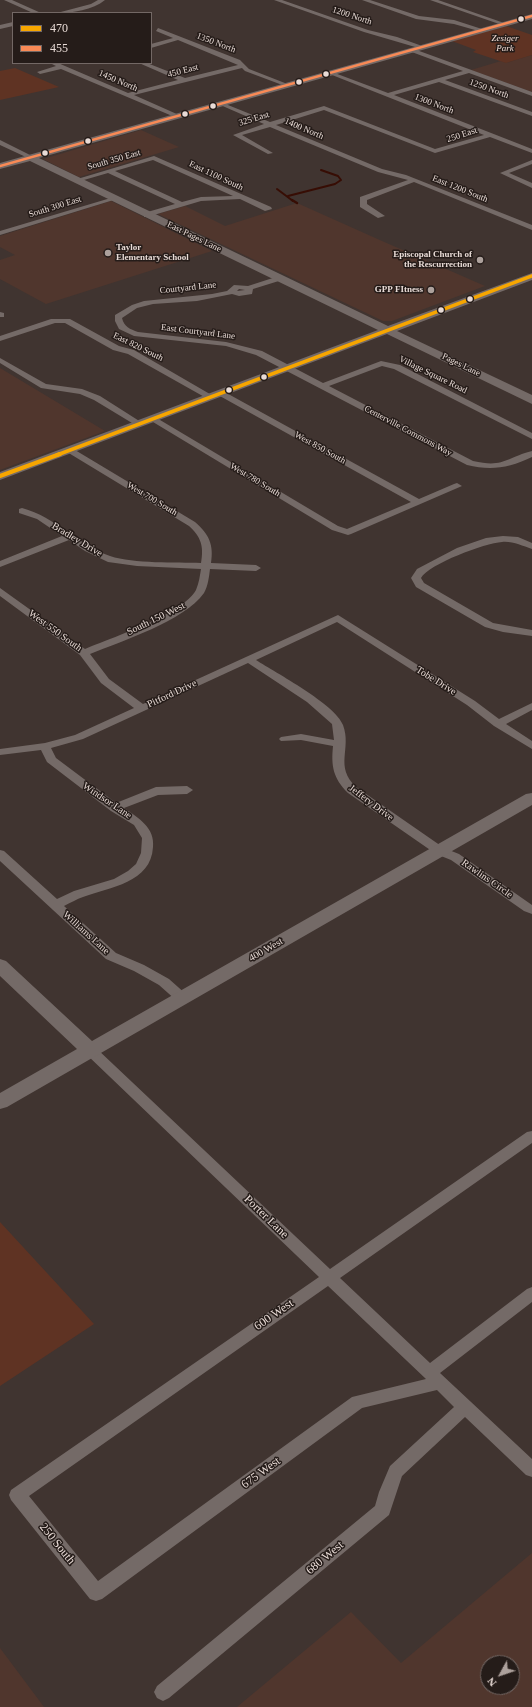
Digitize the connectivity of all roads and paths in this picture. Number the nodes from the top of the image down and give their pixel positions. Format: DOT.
graph roads {
  1 [pos="6,0"];
  2 [pos="102,0"];
  3 [pos="277,0"];
  4 [pos="365,0"];
  5 [pos="433,0"];
  6 [pos="36,12"];
  7 [pos="64,12"];
  8 [pos="532,16"];
  9 [pos="12,24"];
  10 [pos="504,24"];
  11 [pos="0,27"];
  12 [pos="158,30"];
  13 [pos="482,30"];
  14 [pos="179,38"];
  15 [pos="152,46"];
  16 [pos="422,47"];
  17 [pos="411,50"];
  18 [pos="55,64"];
  19 [pos="144,64"];
  20 [pos="243,66"];
  21 [pos="61,67"];
  22 [pos="469,71"];
  23 [pos="40,72"];
  24 [pos="330,73"];
  25 [pos="184,80"];
  26 [pos="439,80"];
  27 [pos="287,85"];
  28 [pos="532,94"];
  29 [pos="128,95"];
  30 [pos="388,95"];
  31 [pos="221,104"];
  32 [pos="532,114"];
  33 [pos="177,116"];
  34 [pos="269,124"];
  35 [pos="491,135"];
  36 [pos="0,142"];
  37 [pos="532,151"];
  38 [pos="439,152"];
  39 [pos="270,153"];
  40 [pos="30,157"];
  41 [pos="156,158"];
  42 [pos="532,162"];
  43 [pos="0,166"];
  44 [pos="109,171"];
  45 [pos="380,171"];
  46 [pos="77,180"];
  47 [pos="414,180"];
  48 [pos="532,186"];
  49 [pos="240,197"];
  50 [pos="116,198"];
  51 [pos="180,204"];
  52 [pos="268,210"];
  53 [pos="147,215"];
  54 [pos="381,216"];
  55 [pos="532,228"];
  56 [pos="0,233"];
  57 [pos="532,276"];
  58 [pos="279,278"];
  59 [pos="124,311"];
  60 [pos="390,330"];
  61 [pos="0,339"];
  62 [pos="0,360"];
  63 [pos="289,368"];
  64 [pos="322,386"];
  65 [pos="216,395"];
  66 [pos="532,400"];
  67 [pos="152,419"];
  68 [pos="140,424"];
  69 [pos="532,436"];
  70 [pos="70,450"];
  71 [pos="532,454"];
  72 [pos="0,476"];
  73 [pos="457,486"];
  74 [pos="418,502"];
  75 [pos="22,511"];
  76 [pos="70,537"];
  77 [pos="532,546"];
  78 [pos="0,564"];
  79 [pos="206,566"];
  80 [pos="256,568"];
  81 [pos="0,591"];
  82 [pos="338,618"];
  83 [pos="532,633"];
  84 [pos="84,653"];
  85 [pos="248,659"];
  86 [pos="532,706"];
  87 [pos="142,708"];
  88 [pos="498,724"];
  89 [pos="285,739"];
  90 [pos="340,744"];
  91 [pos="45,746"];
  92 [pos="532,746"];
  93 [pos="0,752"];
  94 [pos="186,790"];
  95 [pos="532,798"];
  96 [pos="115,808"];
  97 [pos="440,851"];
  98 [pos="0,854"];
  99 [pos="56,905"];
  100 [pos="532,910"];
  101 [pos="0,965"];
  102 [pos="182,998"];
  103 [pos="90,1051"];
  104 [pos="0,1102"];
  105 [pos="532,1136"];
  106 [pos="328,1277"];
  107 [pos="532,1293"];
  108 [pos="435,1378"];
  109 [pos="465,1407"];
  110 [pos="532,1470"];
  111 [pos="17,1495"];
  112 [pos="96,1593"];
  113 [pos="163,1692"];
  1 -- 6 [label="street"];
  2 -- 7 [label="street"];
  3 -- 16 [label="street, 1200 North"];
  4 -- 13 [label="street"];
  5 -- 10 [label="street"];
  8 -- 10 [label="main road"];
  9 -- 11 [label="street"];
  10 -- 13 [label="main road"];
  12 -- 14 [label="street, 1350 North"];
  13 -- 16 [label="main road"];
  14 -- 15 [label="street"];
  14 -- 20 [label="street, 1350 North"];
  16 -- 17 [label="main road"];
  17 -- 22 [label="street"];
  17 -- 24 [label="main road"];
  18 -- 21 [label="street, 1450 North"];
  19 -- 25 [label="street"];
  20 -- 25 [label="street, 450 East"];
  20 -- 27 [label="street, 1350 North"];
  21 -- 23 [label="street"];
  21 -- 29 [label="street, 1450 North"];
  22 -- 26 [label="street"];
  22 -- 28 [label="street"];
  24 -- 27 [label="main road"];
  24 -- 30 [label="street, 1300 North"];
  25 -- 29 [label="street, 450 East"];
  26 -- 30 [label="street"];
  26 -- 32 [label="street, 1250 North"];
  27 -- 31 [label="main road"];
  29 -- 33 [label="street, 1450 North"];
  30 -- 35 [label="street, 1300 North"];
  31 -- 33 [label="main road"];
  31 -- 34 [label="street, 1400 North"];
  33 -- 40 [label="main road"];
  34 -- 38 [label="street, 325 East"];
  34 -- 39 [label="street, 325 East"];
  34 -- 45 [label="street, 1400 North"];
  35 -- 37 [label="street, 1300 North"];
  35 -- 38 [label="street, 250 East"];
  36 -- 40 [label="street, East Pages Lane"];
  40 -- 43 [label="main road"];
  40 -- 46 [label="main road, East Pages Lane"];
  41 -- 44 [label="street, South 350 East"];
  41 -- 49 [label="street, East 1100 South"];
  42 -- 48 [label="street"];
  44 -- 46 [label="street, South 350 East"];
  44 -- 51 [label="street"];
  45 -- 47 [label="street, East 1200 South"];
  46 -- 50 [label="main road, East Pages Lane"];
  47 -- 54 [label="street"];
  47 -- 55 [label="street, East 1200 South"];
  49 -- 51 [label="street"];
  49 -- 52 [label="street, East 1100 South"];
  50 -- 53 [label="main road, East Pages Lane"];
  50 -- 56 [label="street, South 300 East"];
  51 -- 53 [label="street"];
  53 -- 58 [label="main road, East Pages Lane"];
  57 -- 60 [label="main road"];
  58 -- 59 [label="street, Courtyard Lane"];
  58 -- 60 [label="main road, East Pages Lane"];
  59 -- 63 [label="street, East Courtyard Lane"];
  60 -- 63 [label="main road"];
  60 -- 66 [label="main road, Pages Lane"];
  61 -- 65 [label="street, East 820 South"];
  62 -- 68 [label="street"];
  63 -- 64 [label="street, Centerville Commons Way"];
  63 -- 65 [label="main road"];
  64 -- 69 [label="street, Village Square Road"];
  64 -- 71 [label="street, Centerville Commons Way"];
  65 -- 67 [label="main road"];
  65 -- 74 [label="street, West 850 South"];
  67 -- 68 [label="main road"];
  67 -- 74 [label="street, West 780 South"];
  68 -- 70 [label="main road"];
  70 -- 72 [label="main road"];
  70 -- 79 [label="street, West 700 South"];
  73 -- 74 [label="street"];
  75 -- 76 [label="street, Bradley Drive"];
  76 -- 78 [label="street"];
  76 -- 79 [label="street, Bradley Drive"];
  77 -- 83 [label="street"];
  79 -- 80 [label="street, Bradley Drive"];
  79 -- 84 [label="street, South 150 West"];
  81 -- 84 [label="street, West 550 South"];
  82 -- 85 [label="street, Pitford Drive"];
  82 -- 88 [label="street, Tobe Drive"];
  84 -- 87 [label="street, West 550 South"];
  85 -- 87 [label="street, Pitford Drive"];
  85 -- 90 [label="street, Jeffery Drive"];
  86 -- 88 [label="street"];
  87 -- 91 [label="street, Pitford Drive"];
  88 -- 92 [label="street, Tobe Drive"];
  89 -- 90 [label="street"];
  90 -- 97 [label="street, Jeffery Drive"];
  91 -- 93 [label="street, Pitford Drive"];
  91 -- 96 [label="street, Windsor Lane"];
  94 -- 96 [label="street"];
  95 -- 97 [label="main road, 400 West"];
  96 -- 99 [label="street, Windsor Lane"];
  97 -- 100 [label="street, Rawlins Circle"];
  97 -- 102 [label="main road, 400 West"];
  98 -- 99 [label="street, Williams Lane"];
  99 -- 102 [label="street, Williams Lane"];
  101 -- 103 [label="main road, Porter Lane"];
  102 -- 103 [label="main road, 400 West"];
  103 -- 104 [label="main road, 400 West"];
  103 -- 106 [label="street, Porter Lane"];
  105 -- 106 [label="street, 600 West"];
  106 -- 108 [label="street, Porter Lane"];
  106 -- 111 [label="street, 600 West"];
  107 -- 108 [label="street, 675 West"];
  108 -- 109 [label="street, Porter Lane"];
  108 -- 112 [label="street, 675 West"];
  109 -- 110 [label="street, Porter Lane"];
  109 -- 113 [label="street, 680 West"];
  111 -- 112 [label="street, 250 South"];
}
